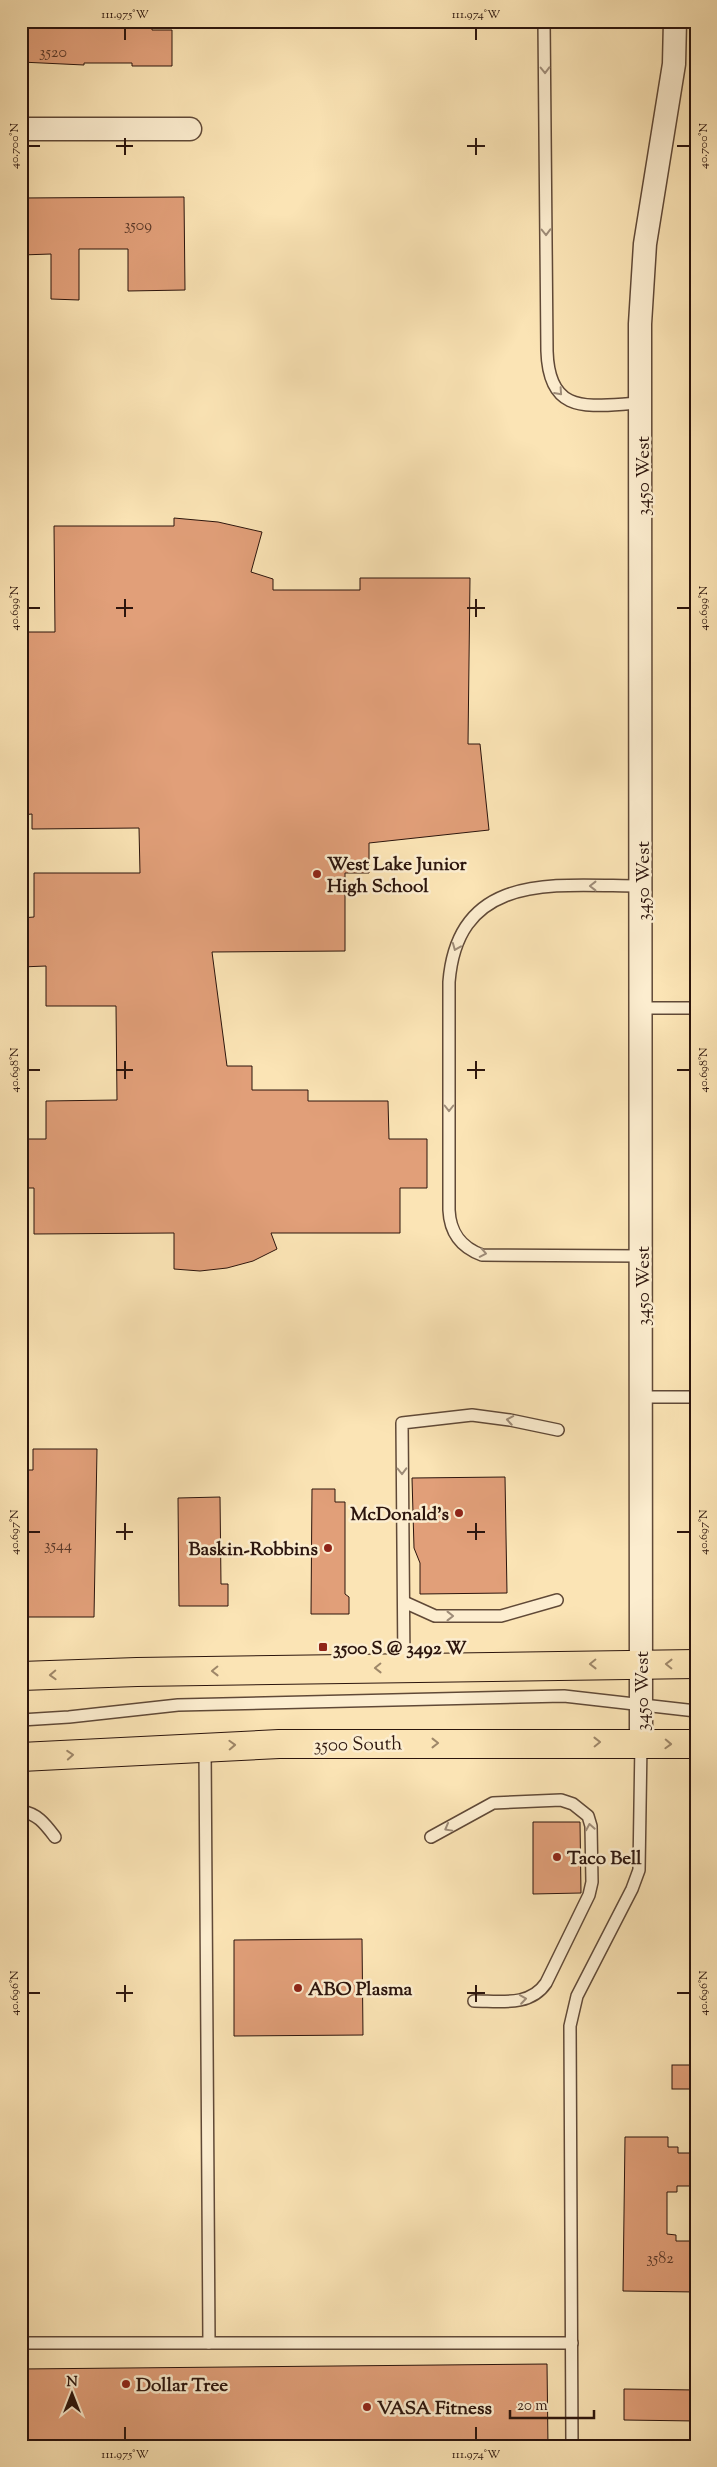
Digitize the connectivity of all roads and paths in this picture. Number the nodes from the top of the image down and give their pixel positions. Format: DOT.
graph roads {
  1 [pos="544,21"];
  2 [pos="675,21"];
  3 [pos="21,129"];
  4 [pos="190,129"];
  5 [pos="642,404"];
  6 [pos="642,886"];
  7 [pos="642,1008"];
  8 [pos="696,1008"];
  9 [pos="642,1256"];
  10 [pos="642,1397"];
  11 [pos="696,1397"];
  12 [pos="558,1430"];
  13 [pos="557,1600"];
  14 [pos="404,1602"];
  15 [pos="641,1664"];
  16 [pos="696,1664"];
  17 [pos="404,1667"];
  18 [pos="21,1676"];
  19 [pos="641,1703"];
  20 [pos="696,1711"];
  21 [pos="21,1720"];
  22 [pos="641,1743"];
  23 [pos="696,1744"];
  24 [pos="206,1746"];
  25 [pos="21,1758"];
  26 [pos="21,1811"];
  27 [pos="55,1837"];
  28 [pos="431,1837"];
  29 [pos="474,2001"];
  30 [pos="21,2343"];
  31 [pos="209,2343"];
  32 [pos="572,2343"];
  33 [pos="572,2446"];
  1 -- 5 [label="lane, one-way"];
  2 -- 5 [label="street, 3450 West"];
  3 -- 4 [label="street"];
  5 -- 6 [label="street, 3450 West"];
  6 -- 7 [label="street, 3450 West"];
  6 -- 9 [label="lane, one-way"];
  7 -- 8 [label="lane"];
  7 -- 9 [label="street, 3450 West"];
  9 -- 10 [label="street, 3450 West"];
  10 -- 11 [label="lane"];
  10 -- 15 [label="street, 3450 West"];
  12 -- 14 [label="lane, one-way"];
  14 -- 13 [label="lane, one-way"];
  14 -- 17 [label="lane"];
  16 -- 15 [label="main road, one-way"];
  15 -- 17 [label="main road, one-way"];
  15 -- 19 [label="street, 3450 West"];
  17 -- 18 [label="main road, one-way"];
  19 -- 20 [label="lane"];
  19 -- 21 [label="lane"];
  19 -- 22 [label="street, 3450 West"];
  22 -- 23 [label="main road, 3500 South, one-way"];
  24 -- 22 [label="main road, 3500 South, one-way"];
  22 -- 32 [label="lane"];
  25 -- 24 [label="main road, 3500 South, one-way"];
  24 -- 31 [label="lane"];
  26 -- 27 [label="lane"];
  29 -- 28 [label="lane, one-way"];
  30 -- 31 [label="lane"];
  31 -- 32 [label="lane"];
  32 -- 33 [label="lane"];
}
